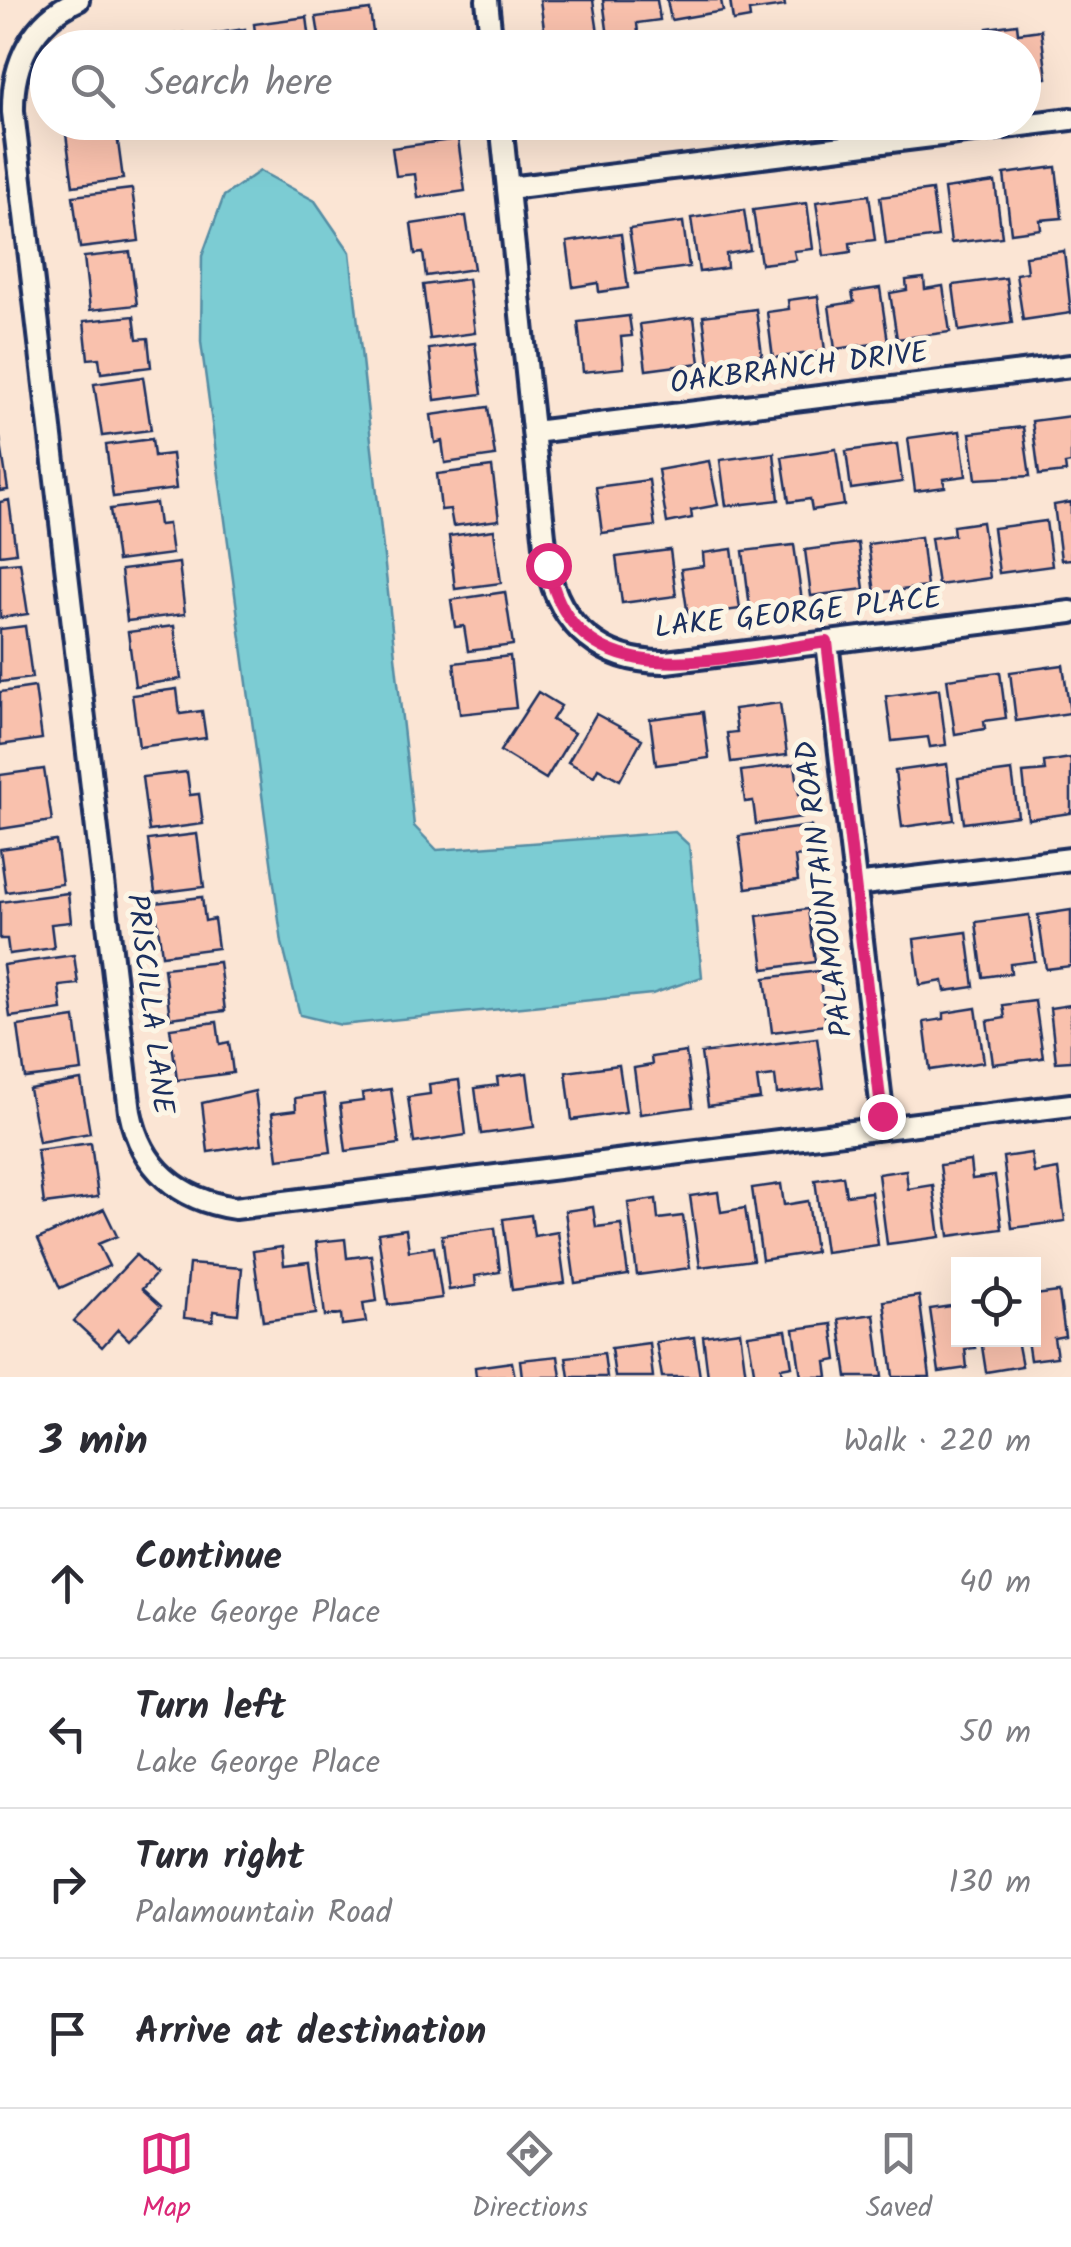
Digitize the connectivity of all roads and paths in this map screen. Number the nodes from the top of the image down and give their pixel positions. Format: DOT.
graph roads {
  1 [pos="78,0"];
  2 [pos="487,0"];
  3 [pos="40,30"];
  4 [pos="490,30"];
  5 [pos="30,40"];
  6 [pos="1071,119"];
  7 [pos="1041,123"];
  8 [pos="503,140"];
  9 [pos="900,140"];
  10 [pos="508,188"];
  11 [pos="1071,366"];
  12 [pos="534,432"];
  13 [pos="1071,612"];
  14 [pos="827,642"];
  15 [pos="1071,858"];
  16 [pos="855,886"];
  17 [pos="1071,1105"];
  18 [pos="884,1128"];
  1 -- 3 [label="street, PRISCILLA LANE"];
  2 -- 4 [label="street"];
  5 -- 18 [label="street, PRISCILLA LANE"];
  6 -- 7 [label="street"];
  8 -- 10 [label="street, LAKE GEORGE PLACE"];
  9 -- 10 [label="street"];
  10 -- 12 [label="street, LAKE GEORGE PLACE"];
  11 -- 12 [label="street, OAKBRANCH DRIVE"];
  12 -- 14 [label="street, LAKE GEORGE PLACE"];
  13 -- 14 [label="street, LAKE GEORGE PLACE"];
  14 -- 16 [label="street, PALAMOUNTAIN ROAD"];
  15 -- 16 [label="street"];
  16 -- 18 [label="street, PALAMOUNTAIN ROAD"];
  17 -- 18 [label="street, PRISCILLA LANE"];
}
